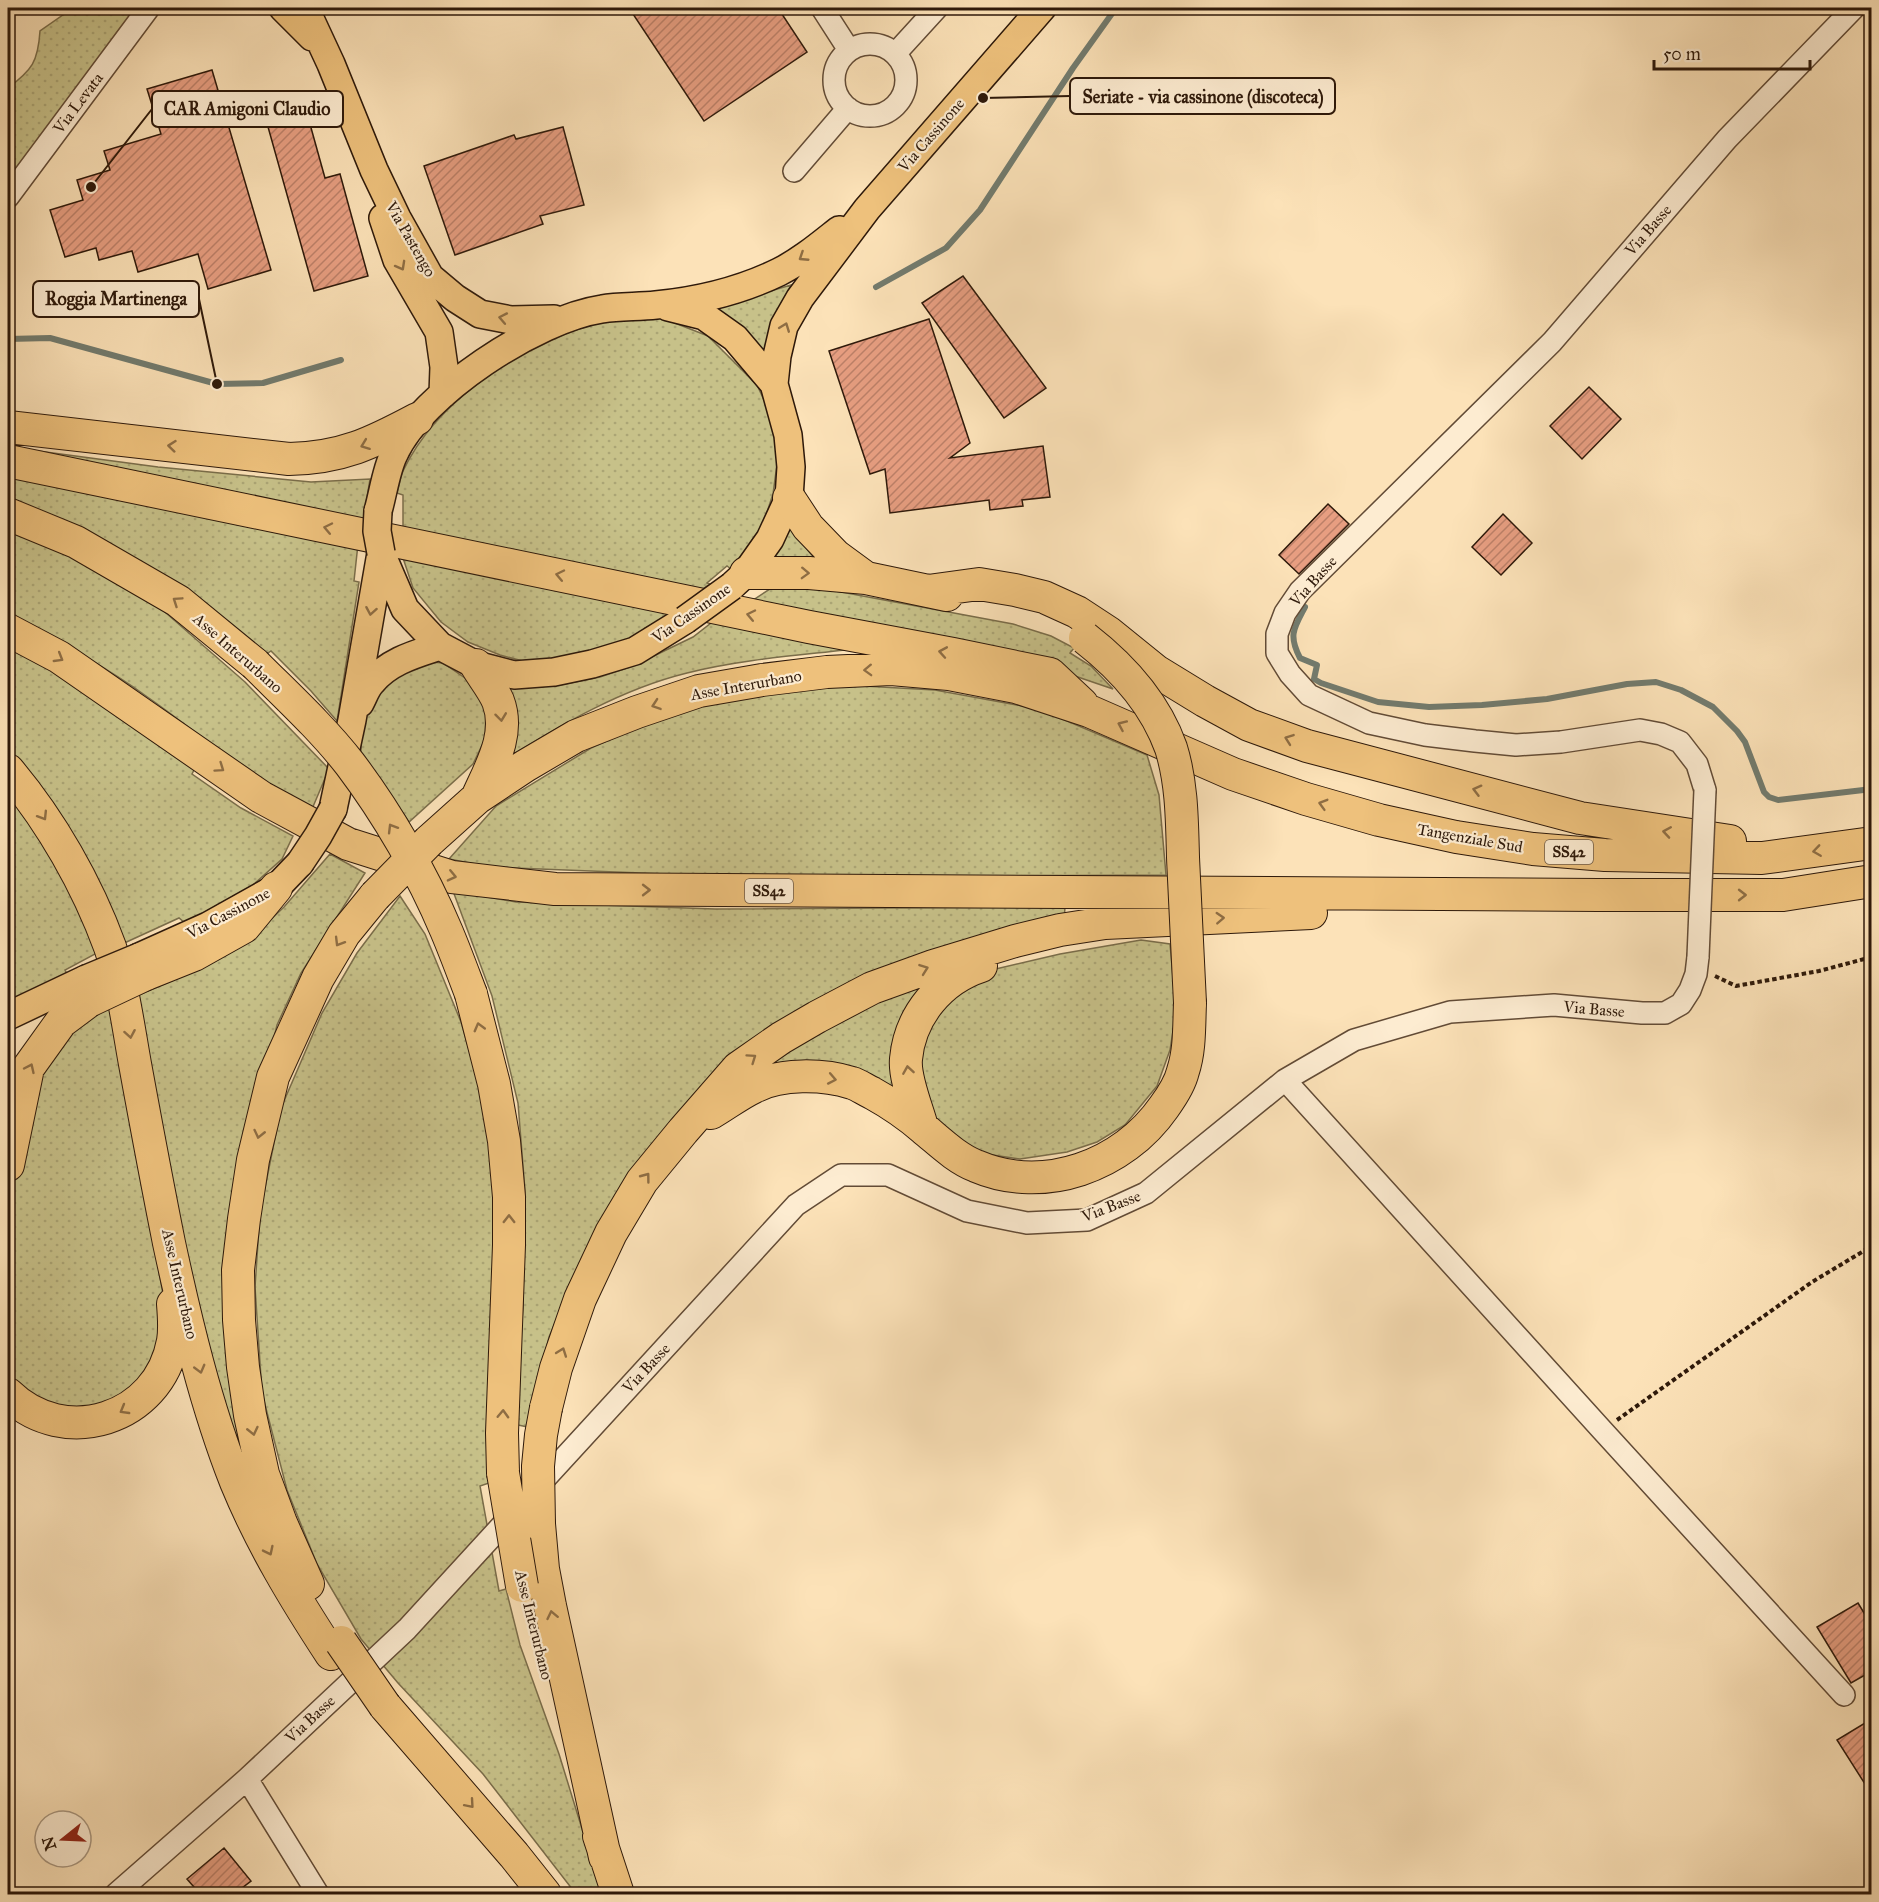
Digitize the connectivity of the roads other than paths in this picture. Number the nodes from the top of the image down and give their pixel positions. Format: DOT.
graph roads {
  1 [pos="149,8"];
  2 [pos="283,8"];
  3 [pos="305,8"];
  4 [pos="822,8"];
  5 [pos="937,8"];
  6 [pos="1042,8"];
  7 [pos="1854,8"];
  8 [pos="321,46"];
  9 [pos="849,50"];
  10 [pos="895,54"];
  11 [pos="848,108"];
  12 [pos="374,170"];
  13 [pos="794,171"];
  14 [pos="8,197"];
  15 [pos="867,209"];
  16 [pos="658,305"];
  17 [pos="561,319"];
  18 [pos="774,384"];
  19 [pos="443,394"];
  20 [pos="417,418"];
  21 [pos="8,427"];
  22 [pos="8,461"];
  23 [pos="789,498"];
  24 [pos="8,514"];
  25 [pos="381,553"];
  26 [pos="866,578"];
  27 [pos="739,579"];
  28 [pos="928,591"];
  29 [pos="8,630"];
  30 [pos="440,646"];
  31 [pos="476,665"];
  32 [pos="1089,711"];
  33 [pos="352,720"];
  34 [pos="8,770"];
  35 [pos="477,798"];
  36 [pos="1872,843"];
  37 [pos="1762,858"];
  38 [pos="1872,881"];
  39 [pos="276,888"];
  40 [pos="1599,895"];
  41 [pos="1162,921"];
  42 [pos="88,990"];
  43 [pos="8,1016"];
  44 [pos="1285,1080"];
  45 [pos="922,1127"];
  46 [pos="683,1131"];
  47 [pos="8,1165"];
  48 [pos="169,1243"];
  49 [pos="8,1394"];
  50 [pos="336,1648"];
  51 [pos="1844,1695"];
  52 [pos="247,1779"];
  53 [pos="605,1857"];
  54 [pos="116,1894"];
  55 [pos="318,1894"];
  56 [pos="545,1894"];
  57 [pos="618,1894"];
  1 -- 14 [label="street, Via Levata"];
  2 -- 8 [label="main road, Via Pastengo"];
  3 -- 8 [label="main road, Via Pastengo"];
  4 -- 9 [label="street"];
  5 -- 10 [label="street"];
  6 -- 15 [label="main road, Via Cassinone"];
  7 -- 44 [label="street, Via Basse, bridge"];
  8 -- 12 [label="main road, Via Pastengo"];
  9 -- 10 [label="street"];
  9 -- 11 [label="street"];
  10 -- 11 [label="street"];
  11 -- 13 [label="street"];
  17 -- 12 [label="main road, Via Pastengo, one-way"];
  12 -- 19 [label="main road, Via Pastengo, one-way"];
  15 -- 16 [label="main road, Via Cassinone, one-way"];
  18 -- 15 [label="main road, Via Cassinone, one-way"];
  16 -- 17 [label="main road, Via Cassinone"];
  16 -- 18 [label="main road, Via Cassinone"];
  17 -- 19 [label="main road, Via Cassinone"];
  18 -- 23 [label="main road, Via Cassinone"];
  19 -- 20 [label="main road, Via Cassinone"];
  20 -- 21 [label="highway, one-way"];
  20 -- 25 [label="main road, Via Cassinone, bridge"];
  32 -- 22 [label="highway, SS42, one-way"];
  23 -- 26 [label="highway"];
  23 -- 27 [label="main road, Via Cassinone"];
  53 -- 24 [label="highway, Asse Interurbano, one-way, bridge"];
  25 -- 30 [label="main road, Via Cassinone"];
  25 -- 33 [label="main road, Via Cassinone, one-way"];
  27 -- 26 [label="highway, one-way"];
  26 -- 28 [label="highway"];
  27 -- 31 [label="main road, Via Cassinone, bridge"];
  37 -- 28 [label="highway, one-way"];
  28 -- 45 [label="highway, bridge"];
  29 -- 40 [label="highway, SS42, one-way"];
  30 -- 31 [label="main road, Via Cassinone"];
  30 -- 33 [label="main road, Via Cassinone"];
  31 -- 35 [label="highway, one-way"];
  32 -- 35 [label="highway, Asse Interurbano, one-way"];
  37 -- 32 [label="highway, Tangenziale Sud / SS42, one-way"];
  33 -- 39 [label="main road, Via Cassinone, bridge"];
  34 -- 48 [label="highway, Asse Interurbano, one-way"];
  35 -- 50 [label="highway, Asse Interurbano, one-way, bridge"];
  36 -- 37 [label="highway, Tangenziale Sud / SS42, one-way"];
  40 -- 38 [label="highway, SS42, one-way"];
  39 -- 42 [label="highway, bridge"];
  41 -- 40 [label="highway, one-way"];
  45 -- 41 [label="highway, one-way"];
  46 -- 41 [label="highway, one-way"];
  42 -- 43 [label="main road"];
  47 -- 42 [label="highway, one-way"];
  44 -- 51 [label="street"];
  44 -- 52 [label="street, Via Basse"];
  46 -- 45 [label="highway, one-way"];
  53 -- 46 [label="highway, one-way, bridge"];
  48 -- 49 [label="highway, one-way"];
  48 -- 50 [label="highway, Asse Interurbano, one-way"];
  50 -- 56 [label="highway, Asse Interurbano, one-way"];
  52 -- 54 [label="street, Via Basse"];
  52 -- 55 [label="street"];
  53 -- 57 [label="highway, Asse Interurbano"];
}
